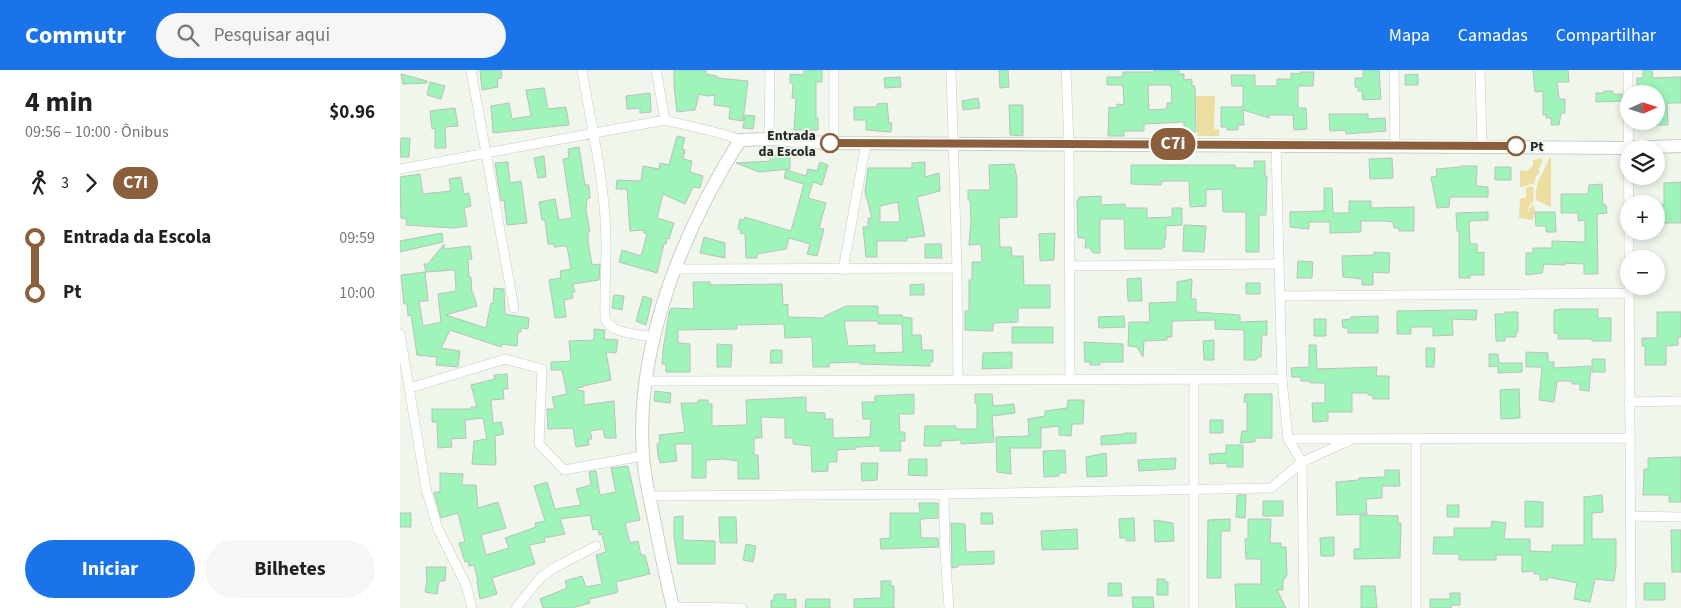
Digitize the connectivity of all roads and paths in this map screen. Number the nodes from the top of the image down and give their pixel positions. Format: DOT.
graph roads {
  1 [pos="471,70"];
  2 [pos="582,70"];
  3 [pos="656,70"];
  4 [pos="770,70"];
  5 [pos="834,70"];
  6 [pos="951,70"];
  7 [pos="1066,70"];
  8 [pos="1394,70"];
  9 [pos="1480,70"];
  10 [pos="1628,70"];
  11 [pos="665,120"];
  12 [pos="593,134"];
  13 [pos="770,139"];
  14 [pos="740,140"];
  15 [pos="1627,140"];
  16 [pos="834,143"];
  17 [pos="866,143"];
  18 [pos="953,143"];
  19 [pos="1069,144"];
  20 [pos="1276,145"];
  21 [pos="1395,145"];
  22 [pos="1482,146"];
  23 [pos="1681,146"];
  24 [pos="1665,147"];
  25 [pos="1620,148"];
  26 [pos="485,154"];
  27 [pos="400,169"];
  28 [pos="1627,185"];
  29 [pos="1628,250"];
  30 [pos="1279,264"];
  31 [pos="1069,266"];
  32 [pos="957,268"];
  33 [pos="676,270"];
  34 [pos="843,270"];
  35 [pos="1620,293"];
  36 [pos="1628,295"];
  37 [pos="1281,296"];
  38 [pos="514,308"];
  39 [pos="400,334"];
  40 [pos="653,337"];
  41 [pos="958,379"];
  42 [pos="1070,379"];
  43 [pos="1282,379"];
  44 [pos="1194,380"];
  45 [pos="646,381"];
  46 [pos="410,388"];
  47 [pos="1681,401"];
  48 [pos="1629,402"];
  49 [pos="1630,438"];
  50 [pos="1353,439"];
  51 [pos="1416,439"];
  52 [pos="1288,440"];
  53 [pos="643,456"];
  54 [pos="1302,462"];
  55 [pos="1193,489"];
  56 [pos="944,494"];
  57 [pos="649,496"];
  58 [pos="1631,516"];
  59 [pos="1681,516"];
  60 [pos="596,546"];
  61 [pos="673,607"];
  62 [pos="472,608"];
  63 [pos="516,608"];
  64 [pos="742,608"];
  65 [pos="949,608"];
  66 [pos="1194,608"];
  67 [pos="1304,608"];
  68 [pos="1416,608"];
  69 [pos="1631,608"];
  1 -- 26 [label="street"];
  2 -- 12 [label="street"];
  3 -- 11 [label="street"];
  4 -- 13 [label="street"];
  5 -- 16 [label="street"];
  6 -- 18 [label="street"];
  7 -- 19 [label="street"];
  8 -- 21 [label="street"];
  9 -- 22 [label="street"];
  10 -- 15 [label="street"];
  11 -- 12 [label="street"];
  11 -- 14 [label="street"];
  12 -- 26 [label="street"];
  12 -- 40 [label="street"];
  13 -- 14 [label="street"];
  13 -- 16 [label="street"];
  14 -- 33 [label="street"];
  16 -- 17 [label="street"];
  17 -- 18 [label="street"];
  17 -- 34 [label="street"];
  18 -- 19 [label="street"];
  18 -- 32 [label="street"];
  19 -- 20 [label="street"];
  19 -- 31 [label="street"];
  20 -- 21 [label="street"];
  20 -- 30 [label="street"];
  21 -- 22 [label="street"];
  22 -- 25 [label="street"];
  23 -- 24 [label="street"];
  26 -- 27 [label="street"];
  26 -- 38 [label="street"];
  28 -- 29 [label="street"];
  30 -- 31 [label="street"];
  30 -- 37 [label="street"];
  31 -- 42 [label="street"];
  32 -- 34 [label="street"];
  32 -- 41 [label="street"];
  33 -- 34 [label="street"];
  33 -- 40 [label="street"];
  35 -- 37 [label="street"];
  36 -- 48 [label="street"];
  37 -- 43 [label="street"];
  39 -- 46 [label="street"];
  40 -- 45 [label="street"];
  41 -- 42 [label="street"];
  41 -- 45 [label="street"];
  42 -- 44 [label="street"];
  43 -- 44 [label="street"];
  43 -- 52 [label="street"];
  44 -- 55 [label="street"];
  45 -- 53 [label="street"];
  46 -- 53 [label="street"];
  46 -- 62 [label="street"];
  47 -- 48 [label="street"];
  48 -- 49 [label="street"];
  49 -- 51 [label="street"];
  49 -- 58 [label="street"];
  50 -- 51 [label="street"];
  50 -- 52 [label="street"];
  50 -- 54 [label="street"];
  51 -- 68 [label="street"];
  52 -- 54 [label="street"];
  53 -- 57 [label="street"];
  54 -- 55 [label="street"];
  54 -- 67 [label="street"];
  55 -- 56 [label="street"];
  55 -- 66 [label="street"];
  56 -- 57 [label="street"];
  56 -- 65 [label="street"];
  57 -- 61 [label="street"];
  58 -- 59 [label="street"];
  58 -- 69 [label="street"];
  60 -- 63 [label="street"];
  61 -- 64 [label="street"];
}
